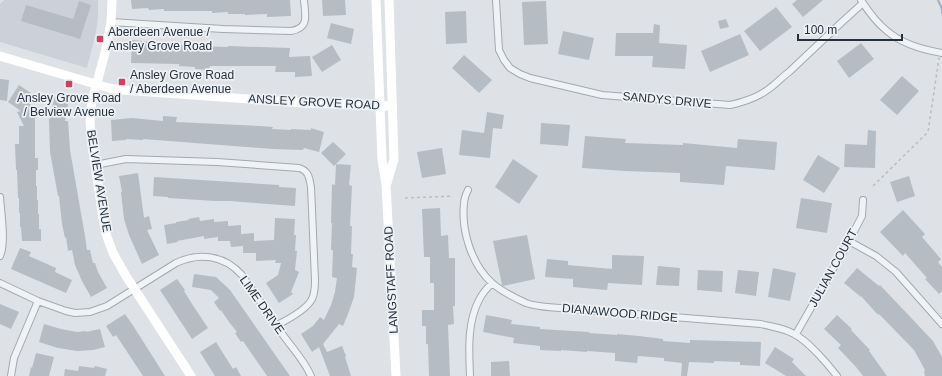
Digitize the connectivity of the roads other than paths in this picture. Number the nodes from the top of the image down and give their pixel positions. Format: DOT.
graph roads {
  1 [pos="112,0"];
  2 [pos="304,0"];
  3 [pos="376,0"];
  4 [pos="389,0"];
  5 [pos="496,0"];
  6 [pos="862,1"];
  7 [pos="111,22"];
  8 [pos="941,52"];
  9 [pos="0,56"];
  10 [pos="96,84"];
  11 [pos="380,106"];
  12 [pos="392,106"];
  13 [pos="95,165"];
  14 [pos="386,184"];
  15 [pos="468,190"];
  16 [pos="0,197"];
  17 [pos="863,200"];
  18 [pos="849,241"];
  19 [pos="0,256"];
  20 [pos="0,283"];
  21 [pos="492,283"];
  22 [pos="134,290"];
  23 [pos="38,301"];
  24 [pos="942,324"];
  25 [pos="277,326"];
  26 [pos="796,334"];
  27 [pos="11,376"];
  28 [pos="191,376"];
  29 [pos="311,376"];
  30 [pos="396,376"];
  31 [pos="470,376"];
  32 [pos="837,376"];
  1 -- 7 [label="street, BELVIEW AVENUE"];
  2 -- 7 [label="street"];
  3 -- 11 [label="street, LANGSTAFF ROAD"];
  4 -- 12 [label="street, LANGSTAFF ROAD"];
  5 -- 6 [label="street, SANDYS DRIVE"];
  6 -- 8 [label="street"];
  7 -- 10 [label="street, BELVIEW AVENUE"];
  9 -- 10 [label="street, ANSLEY GROVE ROAD"];
  10 -- 11 [label="street, ANSLEY GROVE ROAD"];
  10 -- 13 [label="street, BELVIEW AVENUE"];
  11 -- 12 [label="street, ANSLEY GROVE ROAD"];
  11 -- 14 [label="street, LANGSTAFF ROAD"];
  12 -- 14 [label="street, LANGSTAFF ROAD"];
  13 -- 22 [label="street, BELVIEW AVENUE"];
  13 -- 25 [label="street"];
  14 -- 30 [label="street, LANGSTAFF ROAD"];
  15 -- 21 [label="street, DIANAWOOD RIDGE"];
  16 -- 19 [label="street"];
  17 -- 18 [label="street, JULIAN COURT"];
  18 -- 24 [label="street"];
  18 -- 26 [label="street, JULIAN COURT"];
  20 -- 23 [label="street, LIME DRIVE"];
  21 -- 26 [label="street, DIANAWOOD RIDGE"];
  21 -- 31 [label="street"];
  22 -- 23 [label="street, LIME DRIVE"];
  22 -- 25 [label="street, LIME DRIVE"];
  22 -- 28 [label="street, BELVIEW AVENUE"];
  23 -- 27 [label="street"];
  25 -- 29 [label="street, LIME DRIVE"];
  26 -- 32 [label="street, DIANAWOOD RIDGE"];
}
